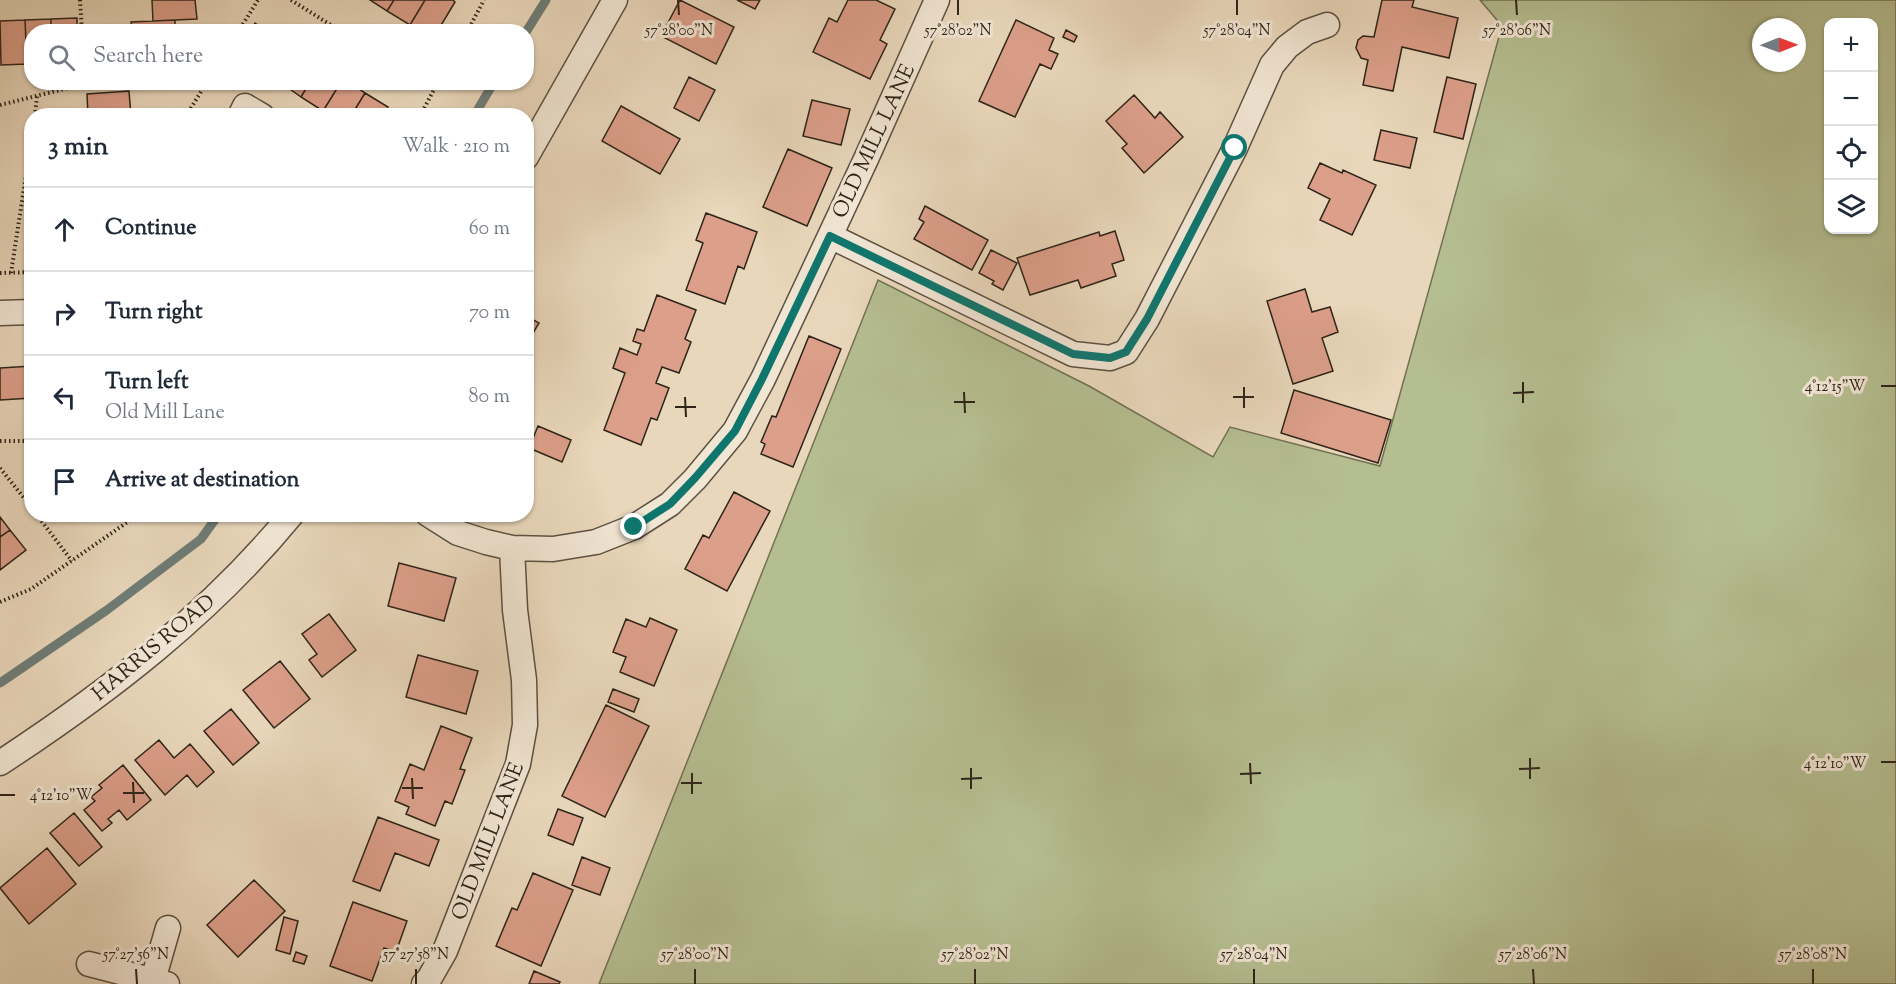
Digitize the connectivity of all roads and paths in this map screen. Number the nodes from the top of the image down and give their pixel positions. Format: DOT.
graph roads {
  1 [pos="80,0"];
  2 [pos="258,0"];
  3 [pos="291,0"];
  4 [pos="484,0"];
  5 [pos="615,0"];
  6 [pos="937,0"];
  7 [pos="82,24"];
  8 [pos="243,24"];
  9 [pos="329,24"];
  10 [pos="471,24"];
  11 [pos="1327,25"];
  12 [pos="59,90"];
  13 [pos="202,90"];
  14 [pos="434,90"];
  15 [pos="38,96"];
  16 [pos="0,105"];
  17 [pos="36,108"];
  18 [pos="191,108"];
  19 [pos="424,108"];
  20 [pos="534,143"];
  21 [pos="24,188"];
  22 [pos="830,236"];
  23 [pos="24,272"];
  24 [pos="0,273"];
  25 [pos="11,273"];
  26 [pos="24,312"];
  27 [pos="0,313"];
  28 [pos="0,441"];
  29 [pos="24,441"];
  30 [pos="0,468"];
  31 [pos="24,498"];
  32 [pos="42,522"];
  33 [pos="128,522"];
  34 [pos="286,522"];
  35 [pos="441,522"];
  36 [pos="512,548"];
  37 [pos="72,561"];
  38 [pos="0,602"];
  39 [pos="0,763"];
  40 [pos="168,928"];
  41 [pos="89,964"];
  42 [pos="160,982"];
  43 [pos="424,984"];
  1 -- 7 [label="path"];
  2 -- 8 [label="path"];
  3 -- 9 [label="path"];
  4 -- 10 [label="path"];
  5 -- 20 [label="street"];
  6 -- 22 [label="street, OLD MILL LANE"];
  11 -- 22 [label="street"];
  12 -- 15 [label="path"];
  13 -- 18 [label="path"];
  14 -- 19 [label="path"];
  15 -- 16 [label="path"];
  15 -- 17 [label="path"];
  21 -- 25 [label="path"];
  22 -- 36 [label="street, OLD MILL LANE"];
  23 -- 25 [label="path"];
  24 -- 25 [label="path"];
  26 -- 27 [label="street"];
  28 -- 29 [label="path"];
  30 -- 31 [label="path"];
  32 -- 37 [label="path"];
  33 -- 37 [label="path"];
  34 -- 39 [label="street, HARRIS ROAD"];
  35 -- 36 [label="street, OLD MILL LANE"];
  36 -- 43 [label="street, OLD MILL LANE"];
  37 -- 38 [label="path"];
  40 -- 42 [label="street"];
  41 -- 42 [label="street"];
}
